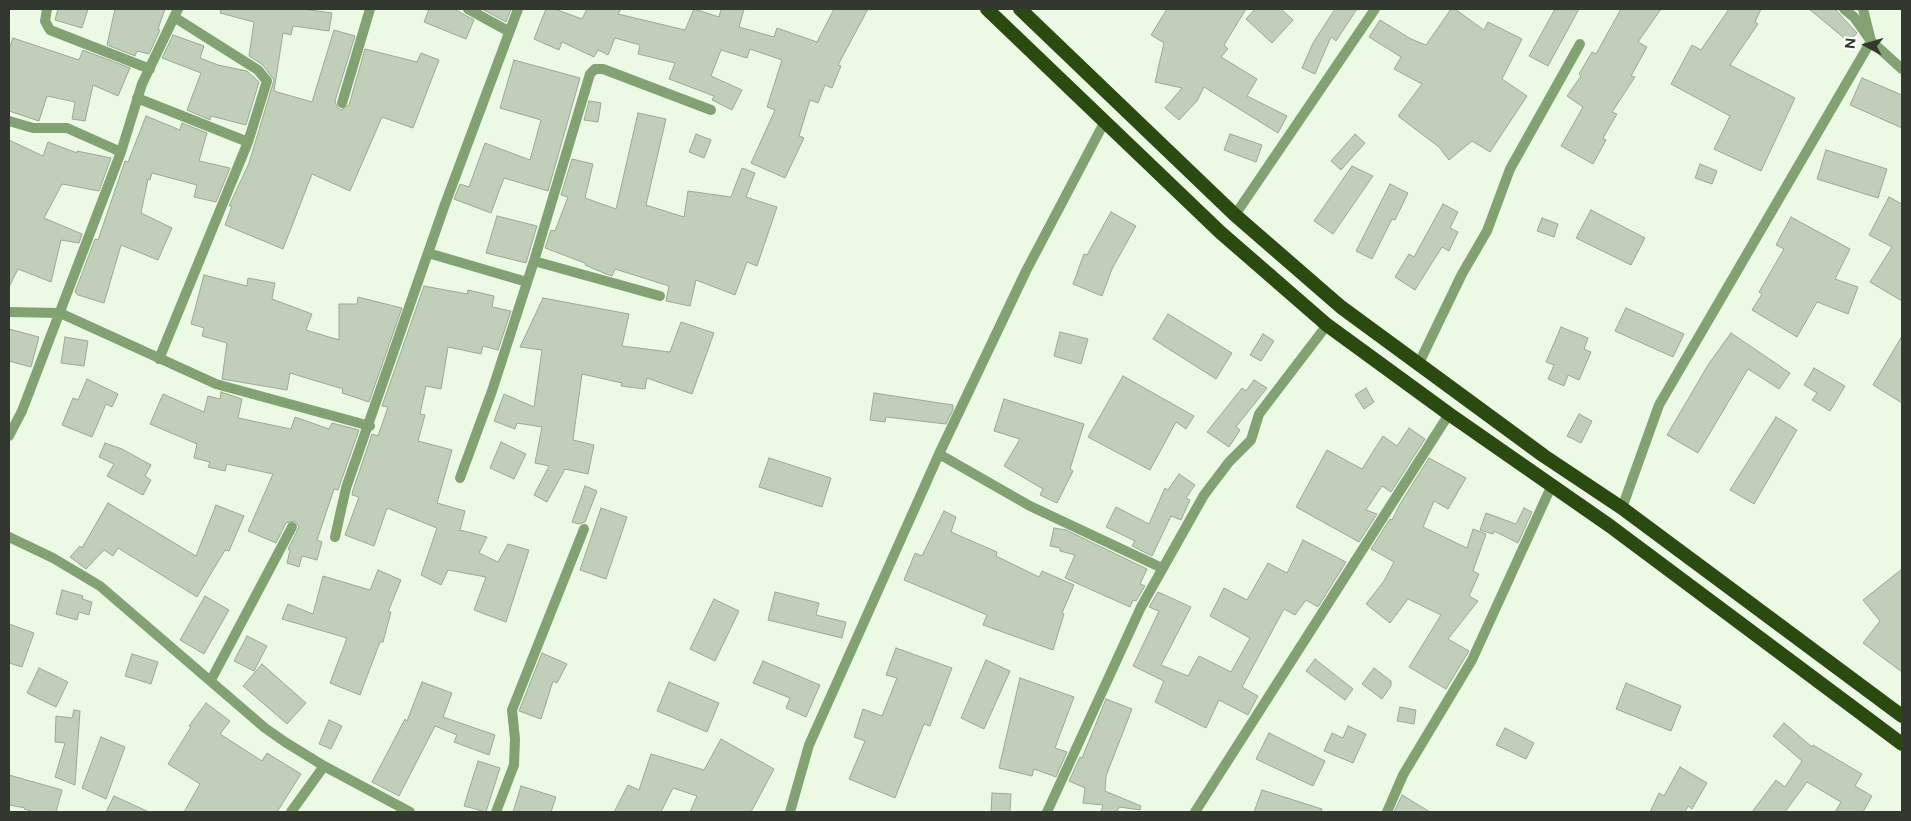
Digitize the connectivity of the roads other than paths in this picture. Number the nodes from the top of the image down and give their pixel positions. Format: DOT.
graph roads {
  1 [pos="47,9"];
  2 [pos="370,9"];
  3 [pos="468,9"];
  4 [pos="518,9"];
  5 [pos="987,9"];
  6 [pos="1020,9"];
  7 [pos="1374,9"];
  8 [pos="1844,9"];
  9 [pos="1863,9"];
  10 [pos="176,13"];
  11 [pos="508,31"];
  12 [pos="1871,41"];
  13 [pos="1580,44"];
  14 [pos="150,69"];
  15 [pos="1902,69"];
  16 [pos="137,98"];
  17 [pos="342,104"];
  18 [pos="711,110"];
  19 [pos="9,121"];
  20 [pos="1104,121"];
  21 [pos="248,142"];
  22 [pos="121,152"];
  23 [pos="1235,215"];
  24 [pos="428,253"];
  25 [pos="534,261"];
  26 [pos="527,282"];
  27 [pos="660,296"];
  28 [pos="9,312"];
  29 [pos="60,313"];
  30 [pos="1328,325"];
  31 [pos="159,359"];
  32 [pos="1419,364"];
  33 [pos="1449,414"];
  34 [pos="370,426"];
  35 [pos="9,436"];
  36 [pos="939,454"];
  37 [pos="460,478"];
  38 [pos="1552,487"];
  39 [pos="1622,508"];
  40 [pos="292,526"];
  41 [pos="584,529"];
  42 [pos="9,537"];
  43 [pos="335,537"];
  44 [pos="1162,568"];
  45 [pos="211,680"];
  46 [pos="1900,711"];
  47 [pos="1902,744"];
  48 [pos="324,766"];
  49 [pos="291,812"];
  50 [pos="410,812"];
  51 [pos="496,812"];
  52 [pos="790,812"];
  53 [pos="1047,812"];
  54 [pos="1195,812"];
  55 [pos="1386,812"];
  1 -- 14 [label="street"];
  2 -- 17 [label="street"];
  3 -- 11 [label="street"];
  4 -- 11 [label="street"];
  5 -- 20 [label="highway"];
  6 -- 23 [label="highway"];
  7 -- 23 [label="street"];
  8 -- 12 [label="street"];
  9 -- 12 [label="street"];
  10 -- 14 [label="street"];
  10 -- 21 [label="street"];
  11 -- 24 [label="street"];
  12 -- 15 [label="street"];
  12 -- 39 [label="street"];
  13 -- 32 [label="street"];
  14 -- 16 [label="street"];
  16 -- 21 [label="street"];
  16 -- 22 [label="street"];
  18 -- 25 [label="street"];
  19 -- 22 [label="street"];
  20 -- 30 [label="highway"];
  20 -- 36 [label="street"];
  21 -- 31 [label="street"];
  22 -- 29 [label="street"];
  23 -- 32 [label="highway"];
  24 -- 26 [label="street"];
  24 -- 34 [label="street"];
  25 -- 26 [label="street"];
  25 -- 27 [label="street"];
  26 -- 37 [label="street"];
  28 -- 29 [label="street"];
  29 -- 31 [label="street"];
  29 -- 35 [label="street"];
  30 -- 33 [label="highway"];
  30 -- 44 [label="street"];
  31 -- 34 [label="street"];
  32 -- 39 [label="highway"];
  33 -- 38 [label="highway"];
  33 -- 54 [label="street"];
  34 -- 43 [label="street"];
  36 -- 44 [label="street"];
  36 -- 52 [label="street"];
  38 -- 47 [label="highway"];
  38 -- 55 [label="street"];
  39 -- 46 [label="highway"];
  40 -- 45 [label="street"];
  41 -- 51 [label="street"];
  42 -- 45 [label="street"];
  44 -- 53 [label="street"];
  45 -- 48 [label="street"];
  48 -- 49 [label="street"];
  48 -- 50 [label="street"];
}
